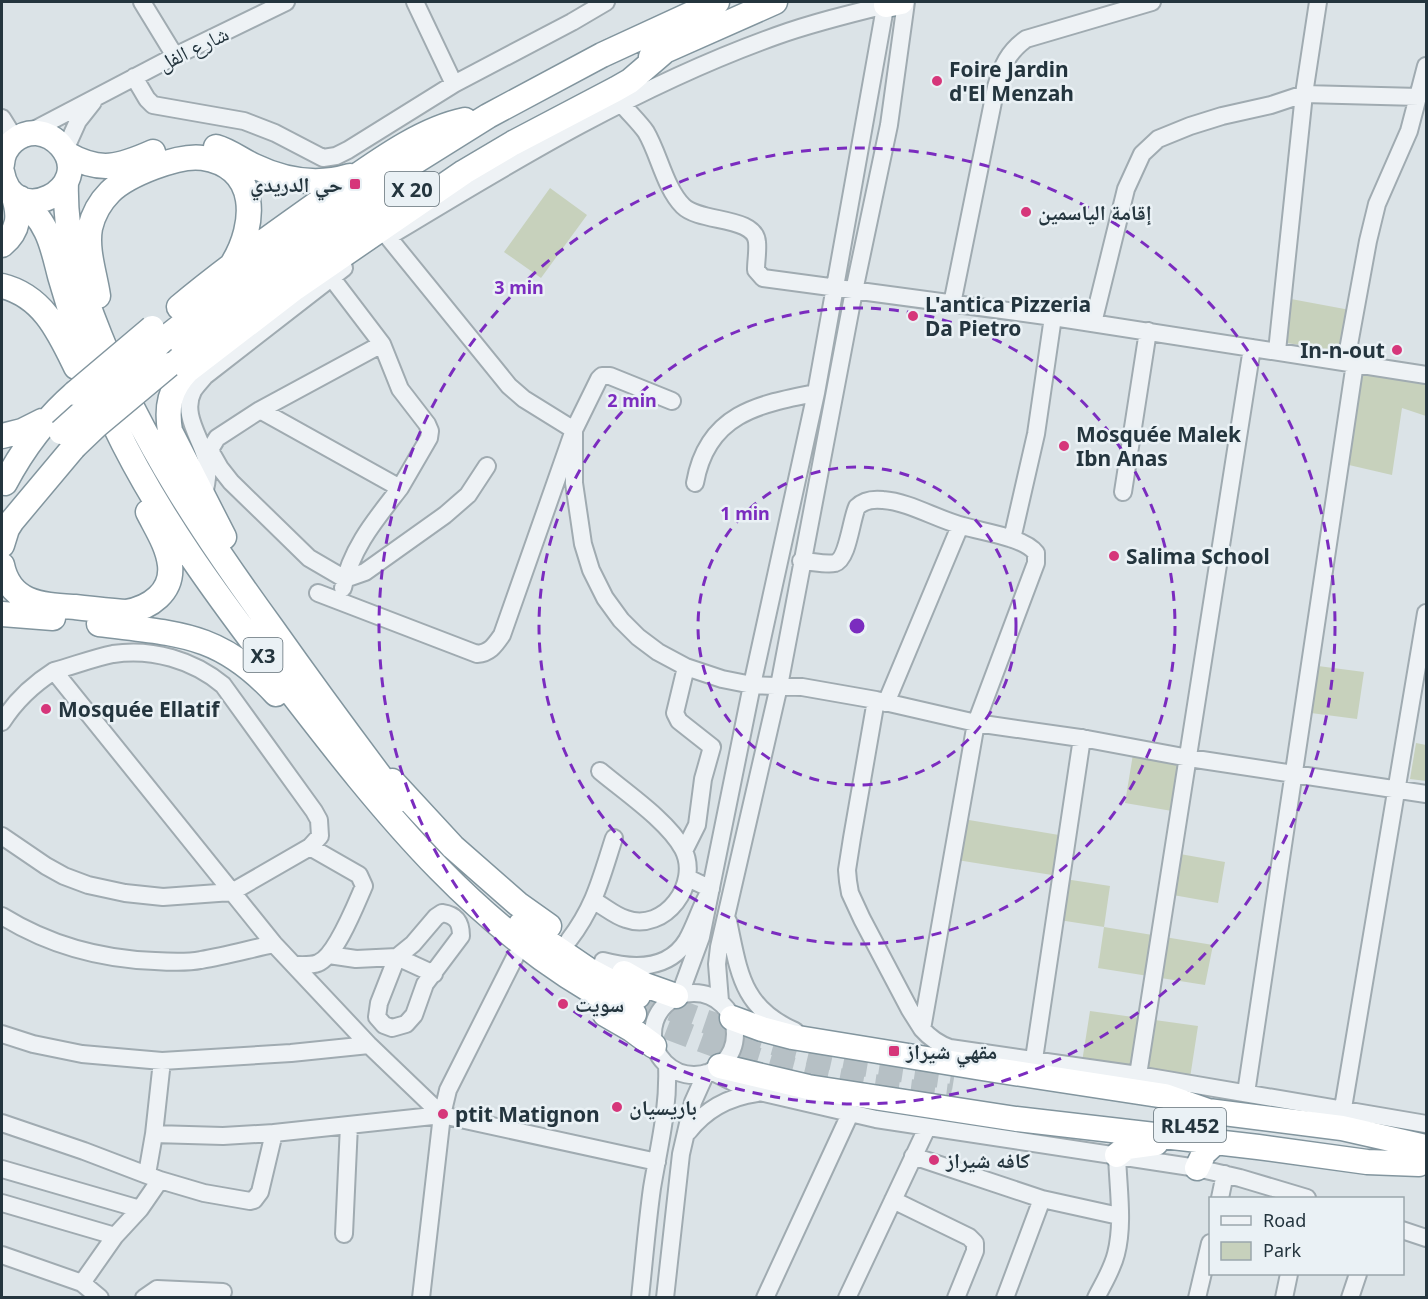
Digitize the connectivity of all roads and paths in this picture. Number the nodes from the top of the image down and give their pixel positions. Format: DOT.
graph roads {
  1 [pos="142,2"];
  2 [pos="286,2"];
  3 [pos="415,2"];
  4 [pos="606,2"];
  5 [pos="717,2"];
  6 [pos="774,2"];
  7 [pos="895,2"];
  8 [pos="1152,2"];
  9 [pos="1318,2"];
  10 [pos="666,50"];
  11 [pos="175,56"];
  12 [pos="1426,66"];
  13 [pos="134,77"];
  14 [pos="454,84"];
  15 [pos="1304,94"];
  16 [pos="101,96"];
  17 [pos="1419,97"];
  18 [pos="622,104"];
  19 [pos="488,116"];
  20 [pos="2,118"];
  21 [pos="10,148"];
  22 [pos="66,152"];
  23 [pos="369,168"];
  24 [pos="66,182"];
  25 [pos="9,189"];
  26 [pos="388,237"];
  27 [pos="2,245"];
  28 [pos="233,263"];
  29 [pos="331,277"];
  30 [pos="2,286"];
  31 [pos="834,288"];
  32 [pos="854,291"];
  33 [pos="952,304"];
  34 [pos="1053,317"];
  35 [pos="1093,323"];
  36 [pos="1148,331"];
  37 [pos="158,334"];
  38 [pos="381,344"];
  39 [pos="1252,348"];
  40 [pos="1277,351"];
  41 [pos="106,352"];
  42 [pos="1350,362"];
  43 [pos="1426,375"];
  44 [pos="816,393"];
  45 [pos="672,401"];
  46 [pos="260,411"];
  47 [pos="114,424"];
  48 [pos="574,430"];
  49 [pos="60,433"];
  50 [pos="2,436"];
  51 [pos="487,466"];
  52 [pos="695,483"];
  53 [pos="3,485"];
  54 [pos="400,488"];
  55 [pos="1123,492"];
  56 [pos="203,497"];
  57 [pos="2,517"];
  58 [pos="960,526"];
  59 [pos="1012,539"];
  60 [pos="2,545"];
  61 [pos="801,561"];
  62 [pos="2,565"];
  63 [pos="345,579"];
  64 [pos="318,593"];
  65 [pos="252,600"];
  66 [pos="340,603"];
  67 [pos="1426,612"];
  68 [pos="2,614"];
  69 [pos="686,667"];
  70 [pos="54,671"];
  71 [pos="752,685"];
  72 [pos="778,686"];
  73 [pos="881,702"];
  74 [pos="2,722"];
  75 [pos="976,723"];
  76 [pos="1082,738"];
  77 [pos="364,754"];
  78 [pos="1189,758"];
  79 [pos="600,771"];
  80 [pos="1295,773"];
  81 [pos="362,780"];
  82 [pos="1397,790"];
  83 [pos="1426,794"];
  84 [pos="385,810"];
  85 [pos="2,836"];
  86 [pos="614,838"];
  87 [pos="310,847"];
  88 [pos="684,851"];
  89 [pos="688,878"];
  90 [pos="711,889"];
  91 [pos="232,892"];
  92 [pos="594,901"];
  93 [pos="726,913"];
  94 [pos="2,916"];
  95 [pos="569,940"];
  96 [pos="274,944"];
  97 [pos="329,955"];
  98 [pos="397,957"];
  99 [pos="515,957"];
  100 [pos="603,962"];
  101 [pos="294,966"];
  102 [pos="434,974"];
  103 [pos="678,995"];
  104 [pos="726,1010"];
  105 [pos="922,1029"];
  106 [pos="2,1034"];
  107 [pos="821,1041"];
  108 [pos="369,1045"];
  109 [pos="660,1055"];
  110 [pos="1034,1059"];
  111 [pos="162,1061"];
  112 [pos="712,1070"];
  113 [pos="1138,1075"];
  114 [pos="760,1092"];
  115 [pos="1246,1093"];
  116 [pos="1343,1108"];
  117 [pos="1208,1111"];
  118 [pos="850,1114"];
  119 [pos="442,1115"];
  120 [pos="2,1123"];
  121 [pos="1426,1124"];
  122 [pos="348,1125"];
  123 [pos="927,1128"];
  124 [pos="274,1133"];
  125 [pos="154,1134"];
  126 [pos="685,1136"];
  127 [pos="1169,1137"];
  128 [pos="1216,1142"];
  129 [pos="1117,1155"];
  130 [pos="914,1156"];
  131 [pos="1424,1159"];
  132 [pos="657,1162"];
  133 [pos="1197,1168"];
  134 [pos="2,1169"];
  135 [pos="1225,1174"];
  136 [pos="153,1177"];
  137 [pos="1220,1197"];
  138 [pos="1303,1197"];
  139 [pos="1042,1199"];
  140 [pos="893,1200"];
  141 [pos="2,1203"];
  142 [pos="140,1209"];
  143 [pos="1119,1216"];
  144 [pos="1404,1231"];
  145 [pos="344,1234"];
  146 [pos="115,1236"];
  147 [pos="1426,1238"];
  148 [pos="1209,1248"];
  149 [pos="2,1255"];
  150 [pos="1289,1275"];
  151 [pos="1358,1275"];
  152 [pos="82,1283"];
  153 [pos="223,1292"];
  154 [pos="1354,1296"];
  155 [pos="100,1298"];
  156 [pos="144,1298"];
  157 [pos="421,1298"];
  158 [pos="640,1298"];
  159 [pos="665,1298"];
  160 [pos="765,1298"];
  161 [pos="848,1298"];
  162 [pos="956,1298"];
  163 [pos="1005,1298"];
  164 [pos="1096,1298"];
  165 [pos="1197,1298"];
  166 [pos="1284,1298"];
  1 -- 11 [label="street"];
  2 -- 11 [label="street, شارع الفل"];
  3 -- 14 [label="street"];
  4 -- 14 [label="street"];
  5 -- 19 [label="highway, X 20"];
  6 -- 10 [label="highway, X 20"];
  7 -- 18 [label="street"];
  7 -- 31 [label="street"];
  7 -- 32 [label="street"];
  8 -- 33 [label="street"];
  9 -- 15 [label="street"];
  10 -- 49 [label="highway, X 20, bridge"];
  10 -- 56 [label="highway"];
  11 -- 13 [label="street, شارع الفل"];
  12 -- 17 [label="street"];
  13 -- 14 [label="street"];
  13 -- 16 [label="street, شارع الفل"];
  15 -- 17 [label="street"];
  15 -- 35 [label="street"];
  15 -- 40 [label="street"];
  16 -- 21 [label="street"];
  16 -- 22 [label="street"];
  17 -- 42 [label="street"];
  18 -- 26 [label="street"];
  18 -- 31 [label="street"];
  19 -- 23 [label="highway"];
  19 -- 37 [label="highway, X 20"];
  20 -- 21 [label="street"];
  21 -- 22 [label="highway"];
  22 -- 23 [label="highway"];
  22 -- 24 [label="highway"];
  23 -- 28 [label="highway"];
  24 -- 25 [label="highway"];
  24 -- 41 [label="highway, X3"];
  25 -- 27 [label="highway"];
  25 -- 47 [label="highway, X3"];
  26 -- 29 [label="street"];
  26 -- 48 [label="street"];
  28 -- 37 [label="highway"];
  28 -- 41 [label="highway"];
  29 -- 38 [label="street"];
  29 -- 56 [label="street"];
  30 -- 47 [label="highway"];
  31 -- 32 [label="street"];
  31 -- 44 [label="street"];
  32 -- 33 [label="street"];
  32 -- 61 [label="street"];
  33 -- 34 [label="street"];
  34 -- 35 [label="street"];
  34 -- 59 [label="street"];
  35 -- 36 [label="street"];
  36 -- 39 [label="street"];
  36 -- 55 [label="street"];
  37 -- 49 [label="highway, X 20, bridge"];
  37 -- 49 [label="highway, bridge"];
  38 -- 46 [label="street"];
  38 -- 54 [label="street"];
  39 -- 40 [label="street"];
  39 -- 78 [label="street"];
  40 -- 42 [label="street"];
  41 -- 65 [label="highway, X3"];
  42 -- 43 [label="street"];
  42 -- 80 [label="street"];
  44 -- 52 [label="street"];
  44 -- 71 [label="street"];
  45 -- 48 [label="street"];
  46 -- 54 [label="street"];
  46 -- 63 [label="street"];
  47 -- 62 [label="highway"];
  47 -- 81 [label="highway, X3"];
  48 -- 66 [label="street"];
  48 -- 69 [label="street"];
  49 -- 50 [label="highway"];
  49 -- 53 [label="highway, X 20"];
  49 -- 57 [label="highway, X 20"];
  49 -- 60 [label="highway"];
  51 -- 63 [label="street"];
  54 -- 63 [label="street"];
  56 -- 65 [label="highway"];
  58 -- 59 [label="street"];
  58 -- 61 [label="street"];
  58 -- 73 [label="street"];
  59 -- 75 [label="street"];
  61 -- 72 [label="street"];
  63 -- 66 [label="street"];
  64 -- 66 [label="street"];
  65 -- 77 [label="highway, X3"];
  67 -- 82 [label="street"];
  68 -- 81 [label="highway"];
  69 -- 71 [label="street"];
  69 -- 88 [label="street"];
  70 -- 74 [label="street"];
  70 -- 87 [label="street"];
  70 -- 91 [label="street"];
  71 -- 72 [label="street"];
  71 -- 90 [label="street"];
  72 -- 73 [label="street"];
  72 -- 93 [label="street"];
  73 -- 75 [label="street"];
  73 -- 105 [label="street"];
  75 -- 76 [label="street"];
  75 -- 105 [label="street"];
  76 -- 78 [label="street"];
  76 -- 110 [label="street"];
  77 -- 84 [label="highway, X3"];
  77 -- 95 [label="highway"];
  78 -- 80 [label="street"];
  78 -- 113 [label="street"];
  79 -- 88 [label="street"];
  80 -- 82 [label="street"];
  80 -- 115 [label="street"];
  81 -- 84 [label="highway, X3"];
  82 -- 83 [label="street"];
  82 -- 116 [label="street"];
  84 -- 99 [label="highway"];
  85 -- 91 [label="street"];
  86 -- 92 [label="street"];
  87 -- 91 [label="street"];
  87 -- 97 [label="street"];
  88 -- 89 [label="street"];
  89 -- 90 [label="street"];
  89 -- 92 [label="street"];
  90 -- 100 [label="street"];
  90 -- 103 [label="street"];
  91 -- 96 [label="street"];
  92 -- 95 [label="street"];
  93 -- 104 [label="street"];
  93 -- 107 [label="street"];
  94 -- 96 [label="street"];
  95 -- 100 [label="highway"];
  96 -- 101 [label="street"];
  97 -- 98 [label="street"];
  97 -- 101 [label="street"];
  98 -- 102 [label="street"];
  98 -- 102 [label="street"];
  98 -- 102 [label="street"];
  99 -- 109 [label="highway"];
  99 -- 119 [label="street"];
  100 -- 103 [label="highway"];
  101 -- 108 [label="street"];
  103 -- 104 [label="street"];
  103 -- 109 [label="street"];
  104 -- 107 [label="highway"];
  104 -- 112 [label="street"];
  105 -- 110 [label="street"];
  106 -- 111 [label="street"];
  107 -- 117 [label="highway"];
  108 -- 111 [label="street"];
  108 -- 119 [label="street"];
  109 -- 112 [label="street"];
  109 -- 132 [label="street"];
  110 -- 113 [label="street"];
  111 -- 125 [label="street"];
  112 -- 114 [label="street"];
  112 -- 126 [label="street"];
  112 -- 127 [label="highway"];
  113 -- 115 [label="street"];
  114 -- 118 [label="street"];
  114 -- 126 [label="street"];
  115 -- 116 [label="street"];
  116 -- 121 [label="street"];
  117 -- 131 [label="highway, RL452"];
  117 -- 131 [label="highway, RL452"];
  118 -- 123 [label="street"];
  118 -- 160 [label="street"];
  119 -- 122 [label="street"];
  119 -- 132 [label="street"];
  119 -- 157 [label="street"];
  120 -- 136 [label="street"];
  122 -- 124 [label="street"];
  122 -- 145 [label="street"];
  123 -- 129 [label="street"];
  123 -- 130 [label="street"];
  124 -- 125 [label="street"];
  124 -- 136 [label="street"];
  125 -- 136 [label="street"];
  126 -- 159 [label="street"];
  127 -- 128 [label="highway"];
  127 -- 129 [label="highway"];
  128 -- 131 [label="highway"];
  128 -- 133 [label="highway"];
  129 -- 133 [label="street"];
  129 -- 143 [label="street"];
  130 -- 139 [label="street"];
  130 -- 140 [label="street"];
  132 -- 158 [label="street"];
  133 -- 135 [label="street"];
  134 -- 142 [label="street"];
  135 -- 137 [label="street"];
  135 -- 138 [label="street"];
  136 -- 142 [label="street"];
  139 -- 143 [label="street"];
  139 -- 163 [label="street"];
  140 -- 161 [label="street"];
  140 -- 162 [label="street"];
  141 -- 146 [label="street"];
  142 -- 146 [label="street"];
  143 -- 164 [label="street"];
  144 -- 147 [label="street"];
  146 -- 152 [label="street"];
  148 -- 165 [label="street"];
  149 -- 152 [label="street"];
  150 -- 166 [label="street"];
  151 -- 154 [label="street"];
  152 -- 155 [label="street"];
  153 -- 156 [label="street"];
}
